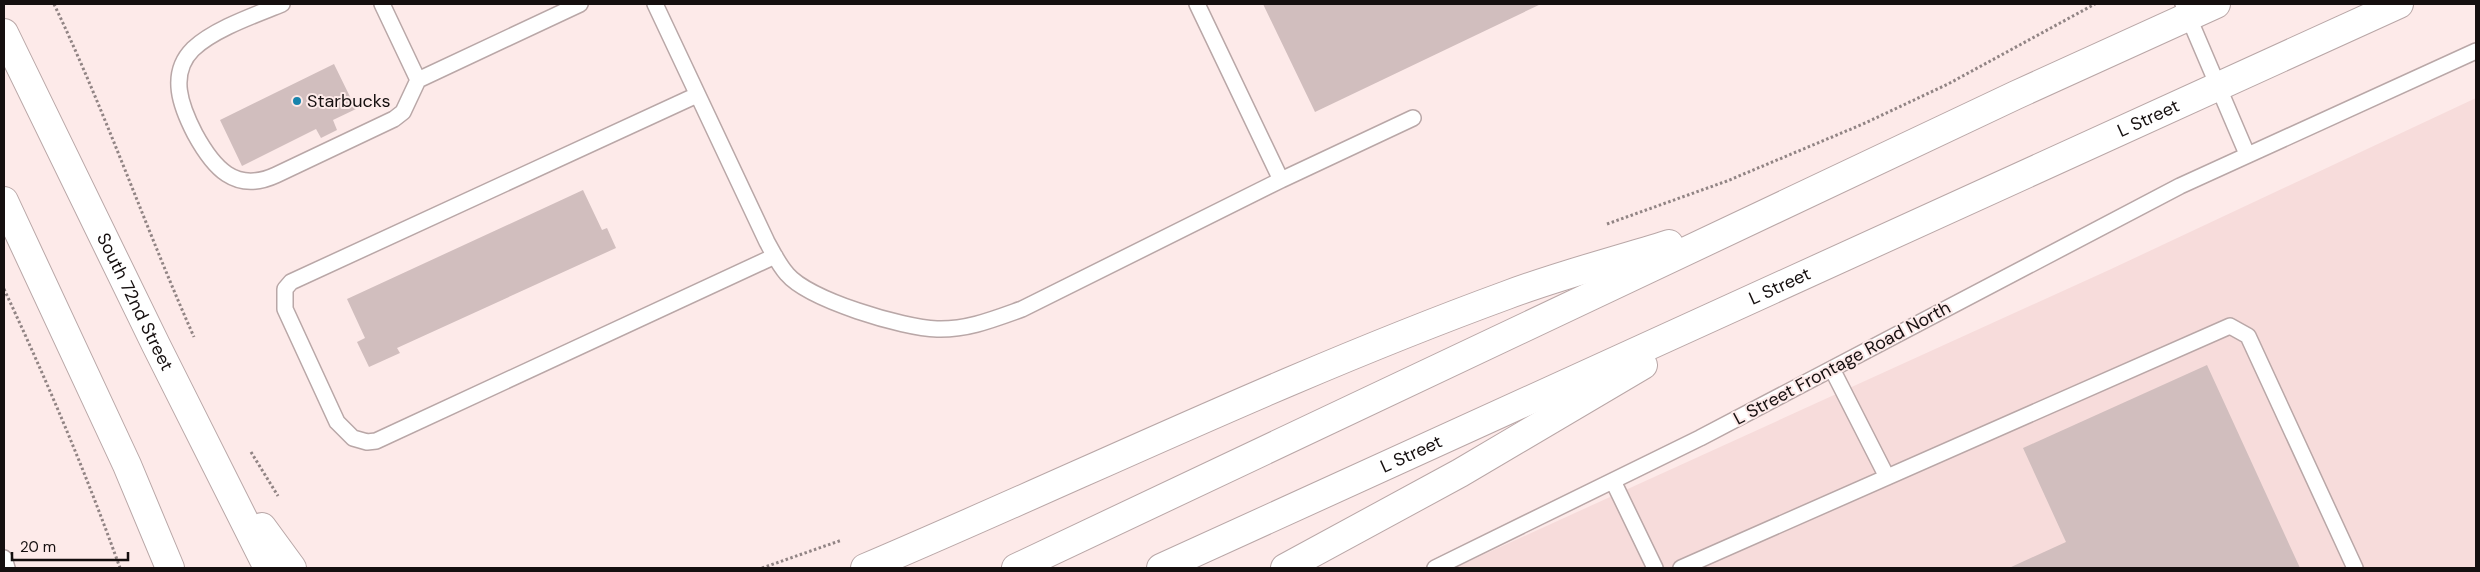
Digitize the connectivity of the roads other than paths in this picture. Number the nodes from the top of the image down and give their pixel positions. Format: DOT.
graph roads {
  1 [pos="282,4"];
  2 [pos="382,4"];
  3 [pos="580,4"];
  4 [pos="655,4"];
  5 [pos="1197,4"];
  6 [pos="2216,4"];
  7 [pos="2399,4"];
  8 [pos="2185,10"];
  9 [pos="4,33"];
  10 [pos="2476,51"];
  11 [pos="418,80"];
  12 [pos="2217,87"];
  13 [pos="697,95"];
  14 [pos="1412,118"];
  15 [pos="2247,154"];
  16 [pos="1281,180"];
  17 [pos="4,202"];
  18 [pos="1767,213"];
  19 [pos="775,256"];
  20 [pos="1770,290"];
  21 [pos="1832,369"];
  22 [pos="198,429"];
  23 [pos="127,465"];
  24 [pos="1887,477"];
  25 [pos="1613,481"];
  26 [pos="4,558"];
  27 [pos="7,568"];
  28 [pos="155,568"];
  29 [pos="170,568"];
  30 [pos="268,568"];
  31 [pos="292,568"];
  32 [pos="864,568"];
  33 [pos="1016,568"];
  34 [pos="1162,568"];
  35 [pos="1285,568"];
  36 [pos="1435,568"];
  37 [pos="1655,568"];
  38 [pos="1681,568"];
  39 [pos="2355,568"];
  1 -- 11 [label="lane"];
  2 -- 11 [label="lane"];
  3 -- 11 [label="lane"];
  4 -- 13 [label="lane"];
  5 -- 16 [label="lane"];
  6 -- 8 [label="main road"];
  7 -- 12 [label="main road, L Street"];
  8 -- 12 [label="lane"];
  8 -- 18 [label="main road"];
  9 -- 22 [label="main road, South 72nd Street"];
  10 -- 15 [label="lane, L Street Frontage Road North"];
  12 -- 15 [label="lane"];
  12 -- 20 [label="main road, L Street"];
  13 -- 19 [label="lane"];
  13 -- 19 [label="lane"];
  14 -- 16 [label="lane"];
  15 -- 21 [label="lane, L Street Frontage Road North"];
  16 -- 19 [label="lane"];
  17 -- 23 [label="main road"];
  18 -- 32 [label="main road"];
  18 -- 33 [label="main road"];
  20 -- 34 [label="main road, L Street"];
  20 -- 35 [label="main road"];
  21 -- 24 [label="lane"];
  21 -- 25 [label="lane, L Street Frontage Road North"];
  22 -- 30 [label="main road, South 72nd Street"];
  22 -- 31 [label="main road"];
  23 -- 28 [label="main road"];
  23 -- 29 [label="main road"];
  24 -- 38 [label="lane"];
  24 -- 39 [label="lane"];
  25 -- 36 [label="lane, L Street Frontage Road North"];
  25 -- 37 [label="lane"];
  26 -- 27 [label="lane"];
}
